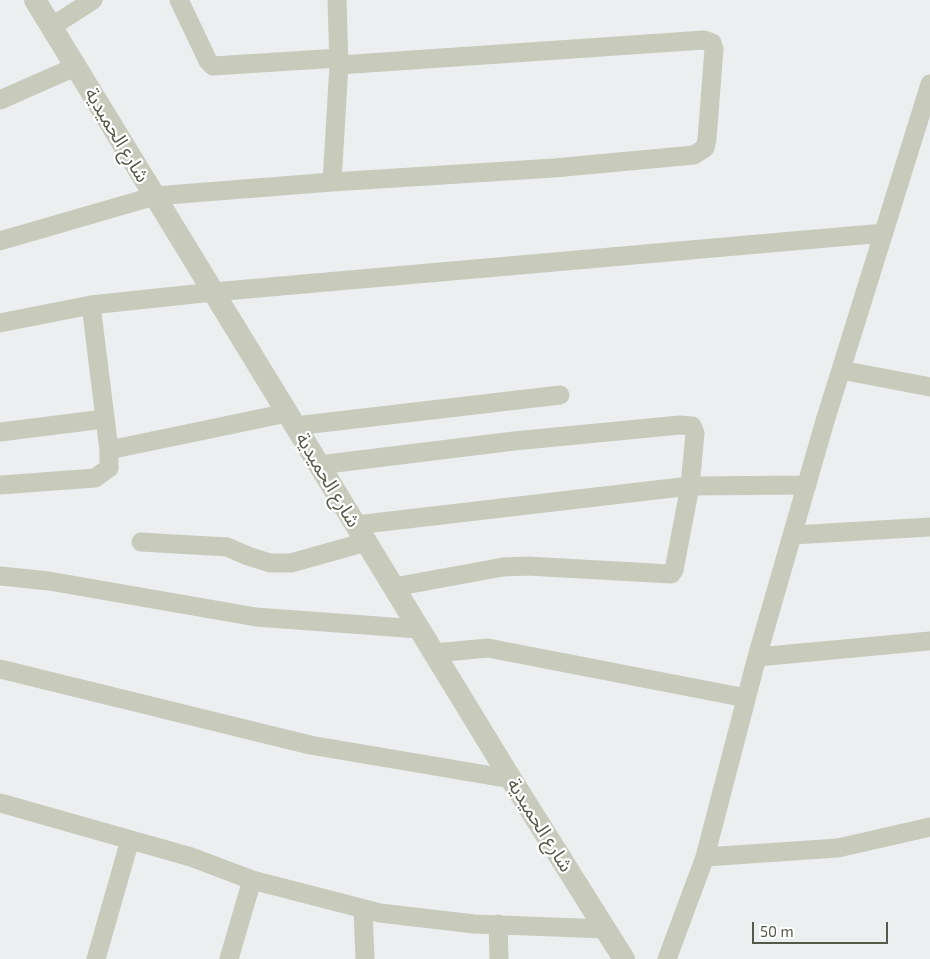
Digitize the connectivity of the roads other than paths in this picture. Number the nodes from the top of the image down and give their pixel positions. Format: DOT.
graph roads {
  1 [pos="35,0"];
  2 [pos="93,0"];
  3 [pos="179,0"];
  4 [pos="337,0"];
  5 [pos="51,27"];
  6 [pos="339,62"];
  7 [pos="75,67"];
  8 [pos="930,84"];
  9 [pos="0,100"];
  10 [pos="923,131"];
  11 [pos="332,182"];
  12 [pos="154,196"];
  13 [pos="884,233"];
  14 [pos="0,241"];
  15 [pos="214,292"];
  16 [pos="91,305"];
  17 [pos="0,323"];
  18 [pos="841,370"];
  19 [pos="930,387"];
  20 [pos="560,395"];
  21 [pos="104,419"];
  22 [pos="291,419"];
  23 [pos="0,432"];
  24 [pos="109,450"];
  25 [pos="319,465"];
  26 [pos="807,484"];
  27 [pos="0,485"];
  28 [pos="690,486"];
  29 [pos="930,527"];
  30 [pos="361,534"];
  31 [pos="793,536"];
  32 [pos="141,542"];
  33 [pos="0,576"];
  34 [pos="394,588"];
  35 [pos="419,629"];
  36 [pos="930,641"];
  37 [pos="434,652"];
  38 [pos="757,657"];
  39 [pos="0,669"];
  40 [pos="746,698"];
  41 [pos="511,779"];
  42 [pos="0,804"];
  43 [pos="930,827"];
  44 [pos="130,840"];
  45 [pos="704,857"];
  46 [pos="252,880"];
  47 [pos="363,909"];
  48 [pos="498,924"];
  49 [pos="606,929"];
  50 [pos="96,959"];
  51 [pos="229,959"];
  52 [pos="365,959"];
  53 [pos="499,959"];
  54 [pos="624,959"];
  55 [pos="667,959"];
  1 -- 5 [label="street, شارع الحميدية"];
  2 -- 5 [label="street"];
  3 -- 6 [label="street"];
  4 -- 6 [label="street"];
  5 -- 7 [label="street, شارع الحميدية"];
  6 -- 11 [label="street"];
  6 -- 11 [label="street"];
  7 -- 9 [label="street"];
  7 -- 12 [label="street, شارع الحميدية"];
  8 -- 10 [label="street"];
  10 -- 13 [label="street"];
  11 -- 12 [label="street"];
  12 -- 14 [label="street"];
  12 -- 15 [label="street, شارع الحميدية"];
  13 -- 15 [label="street"];
  13 -- 18 [label="street"];
  15 -- 16 [label="street"];
  15 -- 22 [label="street, شارع الحميدية"];
  16 -- 17 [label="street"];
  16 -- 21 [label="street"];
  18 -- 19 [label="street"];
  18 -- 26 [label="street"];
  20 -- 22 [label="street"];
  21 -- 23 [label="street"];
  21 -- 24 [label="street"];
  22 -- 24 [label="street"];
  22 -- 25 [label="street, شارع الحميدية"];
  24 -- 27 [label="street"];
  25 -- 28 [label="street"];
  25 -- 30 [label="street, شارع الحميدية"];
  26 -- 28 [label="street"];
  26 -- 31 [label="street"];
  28 -- 30 [label="street"];
  28 -- 34 [label="street"];
  29 -- 31 [label="street"];
  30 -- 32 [label="street"];
  30 -- 34 [label="street, شارع الحميدية"];
  31 -- 38 [label="street"];
  33 -- 35 [label="street"];
  34 -- 35 [label="street, شارع الحميدية"];
  35 -- 37 [label="street, شارع الحميدية"];
  36 -- 38 [label="street"];
  37 -- 40 [label="street"];
  37 -- 41 [label="street, شارع الحميدية"];
  38 -- 40 [label="street"];
  39 -- 41 [label="street"];
  40 -- 45 [label="street"];
  41 -- 49 [label="street, شارع الحميدية"];
  42 -- 44 [label="street"];
  43 -- 45 [label="street"];
  44 -- 46 [label="street"];
  44 -- 50 [label="street"];
  45 -- 55 [label="street"];
  46 -- 47 [label="street"];
  46 -- 51 [label="street"];
  47 -- 48 [label="street"];
  47 -- 52 [label="street"];
  48 -- 49 [label="street"];
  48 -- 53 [label="street"];
  49 -- 54 [label="street, شارع الحميدية"];
}
